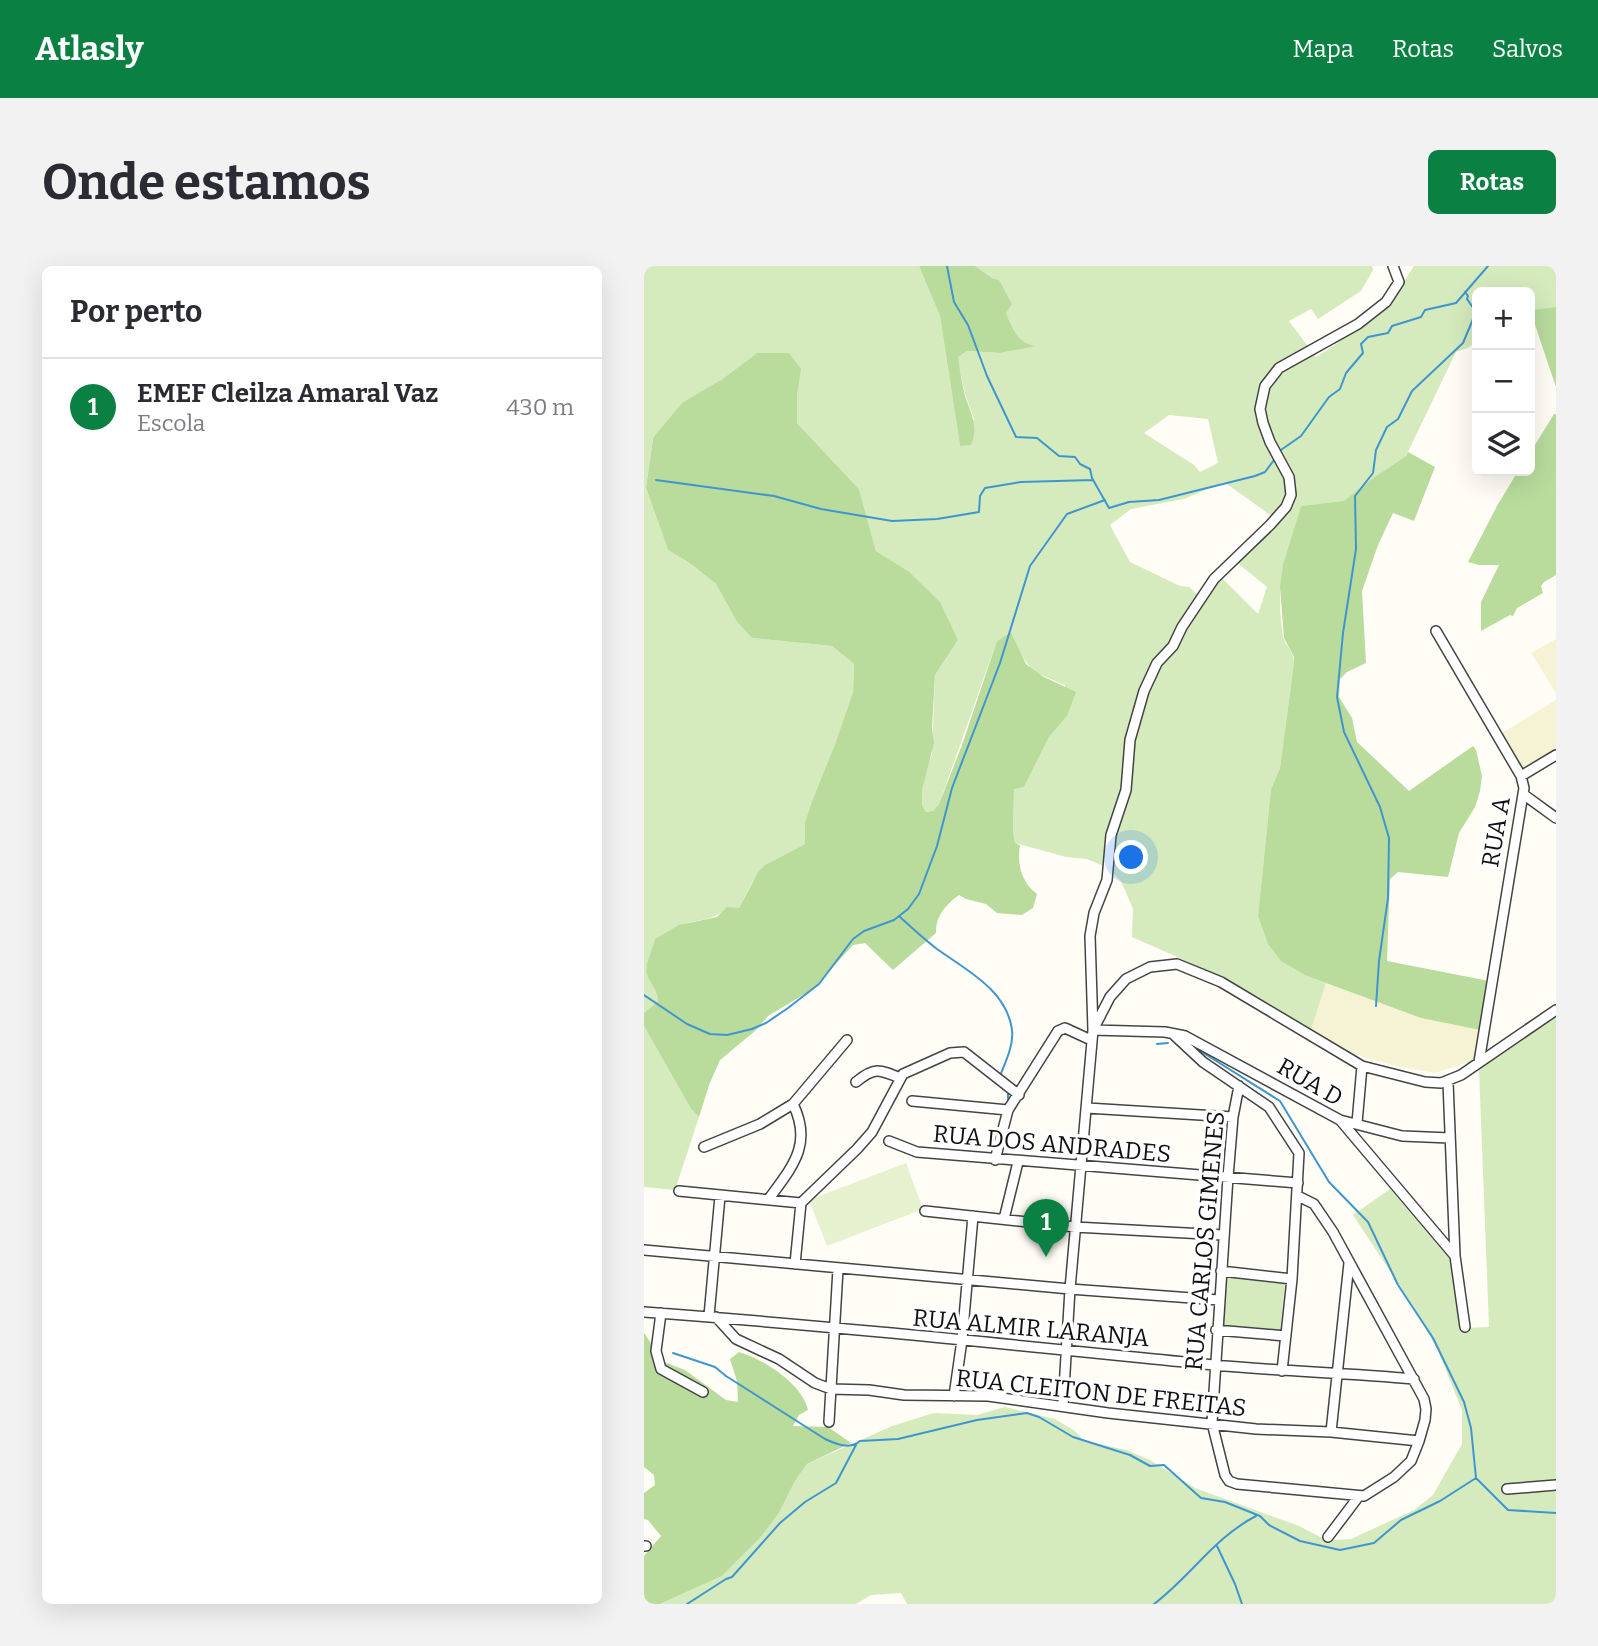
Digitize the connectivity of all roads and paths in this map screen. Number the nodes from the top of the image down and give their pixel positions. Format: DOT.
graph roads {
  1 [pos="1393,266"];
  2 [pos="1436,631"];
  3 [pos="1556,754"];
  4 [pos="1521,776"];
  5 [pos="1523,794"];
  6 [pos="1556,818"];
  7 [pos="1556,1010"];
  8 [pos="1093,1030"];
  9 [pos="1173,1034"];
  10 [pos="847,1040"];
  11 [pos="1091,1040"];
  12 [pos="1479,1062"];
  13 [pos="1362,1066"];
  14 [pos="900,1078"];
  15 [pos="856,1082"];
  16 [pos="1448,1082"];
  17 [pos="1239,1086"];
  18 [pos="1019,1095"];
  19 [pos="912,1101"];
  20 [pos="793,1104"];
  21 [pos="1087,1108"];
  22 [pos="1008,1110"];
  23 [pos="1233,1117"];
  24 [pos="1339,1120"];
  25 [pos="1357,1123"];
  26 [pos="1450,1138"];
  27 [pos="889,1141"];
  28 [pos="704,1147"];
  29 [pos="995,1160"];
  30 [pos="1018,1162"];
  31 [pos="1081,1167"];
  32 [pos="1228,1177"];
  33 [pos="1298,1183"];
  34 [pos="679,1191"];
  35 [pos="720,1196"];
  36 [pos="1298,1196"];
  37 [pos="768,1200"];
  38 [pos="801,1203"];
  39 [pos="925,1211"];
  40 [pos="973,1216"];
  41 [pos="1004,1219"];
  42 [pos="1075,1227"];
  43 [pos="1223,1235"];
  44 [pos="644,1250"];
  45 [pos="1455,1256"];
  46 [pos="715,1257"];
  47 [pos="1349,1262"];
  48 [pos="795,1264"];
  49 [pos="838,1269"];
  50 [pos="1221,1271"];
  51 [pos="1292,1279"];
  52 [pos="966,1280"];
  53 [pos="1070,1289"];
  54 [pos="1219,1300"];
  55 [pos="644,1312"];
  56 [pos="661,1313"];
  57 [pos="713,1317"];
  58 [pos="1465,1327"];
  59 [pos="1216,1329"];
  60 [pos="835,1330"];
  61 [pos="1286,1336"];
  62 [pos="962,1340"];
  63 [pos="1065,1349"];
  64 [pos="1214,1365"];
  65 [pos="1282,1370"];
  66 [pos="1337,1373"];
  67 [pos="1414,1379"];
  68 [pos="831,1389"];
  69 [pos="703,1392"];
  70 [pos="954,1396"];
  71 [pos="1063,1406"];
  72 [pos="829,1422"];
  73 [pos="1212,1423"];
  74 [pos="1331,1432"];
  75 [pos="1419,1441"];
  76 [pos="1556,1485"];
  77 [pos="1507,1489"];
  78 [pos="1359,1496"];
  79 [pos="1328,1537"];
  1 -- 8 [label="street"];
  2 -- 4 [label="street, RUA A"];
  3 -- 4 [label="street"];
  4 -- 5 [label="street, RUA A"];
  5 -- 6 [label="street"];
  5 -- 12 [label="street, RUA A"];
  7 -- 12 [label="street"];
  8 -- 9 [label="street, RUA D"];
  8 -- 11 [label="street"];
  8 -- 13 [label="street"];
  9 -- 17 [label="street, RUA CARLOS GIMENES"];
  9 -- 24 [label="street, RUA D"];
  10 -- 20 [label="street"];
  11 -- 18 [label="street"];
  11 -- 21 [label="street"];
  12 -- 16 [label="street"];
  13 -- 16 [label="street"];
  13 -- 25 [label="street"];
  14 -- 15 [label="street"];
  14 -- 18 [label="street"];
  14 -- 38 [label="street"];
  16 -- 26 [label="street"];
  17 -- 23 [label="street, RUA CARLOS GIMENES"];
  17 -- 33 [label="street"];
  18 -- 22 [label="street"];
  19 -- 22 [label="street"];
  20 -- 28 [label="street"];
  20 -- 37 [label="street"];
  21 -- 23 [label="street"];
  21 -- 31 [label="street"];
  22 -- 29 [label="street"];
  23 -- 32 [label="street, RUA CARLOS GIMENES"];
  24 -- 25 [label="street"];
  24 -- 45 [label="street, RUA D"];
  25 -- 26 [label="street"];
  26 -- 45 [label="street"];
  27 -- 29 [label="street, RUA DOS ANDRADES"];
  29 -- 30 [label="street, RUA DOS ANDRADES"];
  30 -- 31 [label="street, RUA DOS ANDRADES"];
  30 -- 41 [label="street"];
  31 -- 32 [label="street, RUA DOS ANDRADES"];
  31 -- 42 [label="street"];
  32 -- 33 [label="street, RUA DOS ANDRADES"];
  32 -- 43 [label="street, RUA CARLOS GIMENES"];
  33 -- 36 [label="street"];
  34 -- 35 [label="street"];
  35 -- 37 [label="street"];
  35 -- 46 [label="street"];
  36 -- 47 [label="street"];
  36 -- 51 [label="street"];
  37 -- 38 [label="street"];
  38 -- 48 [label="street"];
  39 -- 40 [label="street"];
  40 -- 41 [label="street"];
  40 -- 52 [label="street"];
  41 -- 42 [label="street"];
  42 -- 43 [label="street"];
  42 -- 53 [label="street"];
  43 -- 50 [label="street, RUA CARLOS GIMENES"];
  44 -- 46 [label="street"];
  45 -- 58 [label="street"];
  46 -- 48 [label="street"];
  46 -- 57 [label="street"];
  47 -- 66 [label="street"];
  47 -- 67 [label="street"];
  48 -- 49 [label="street"];
  49 -- 52 [label="street"];
  49 -- 60 [label="street"];
  50 -- 51 [label="street"];
  50 -- 54 [label="street, RUA CARLOS GIMENES"];
  51 -- 61 [label="street"];
  52 -- 53 [label="street"];
  52 -- 62 [label="street"];
  53 -- 54 [label="street"];
  53 -- 63 [label="street"];
  54 -- 59 [label="street, RUA CARLOS GIMENES"];
  55 -- 56 [label="street, RUA ALMIR LARANJA"];
  56 -- 57 [label="street, RUA ALMIR LARANJA"];
  56 -- 69 [label="street"];
  57 -- 60 [label="street, RUA ALMIR LARANJA"];
  57 -- 68 [label="street, RUA CLEITON DE FREITAS"];
  59 -- 61 [label="street"];
  59 -- 64 [label="street, RUA CARLOS GIMENES"];
  60 -- 62 [label="street, RUA ALMIR LARANJA"];
  60 -- 68 [label="street"];
  61 -- 65 [label="street"];
  62 -- 63 [label="street, RUA ALMIR LARANJA"];
  62 -- 70 [label="street"];
  63 -- 64 [label="street, RUA ALMIR LARANJA"];
  63 -- 71 [label="street"];
  64 -- 65 [label="street, RUA ALMIR LARANJA"];
  64 -- 73 [label="street, RUA CARLOS GIMENES"];
  65 -- 66 [label="street, RUA ALMIR LARANJA"];
  66 -- 67 [label="street, RUA ALMIR LARANJA"];
  66 -- 74 [label="street"];
  67 -- 75 [label="street"];
  68 -- 70 [label="street, RUA CLEITON DE FREITAS"];
  68 -- 72 [label="street"];
  70 -- 71 [label="street, RUA CLEITON DE FREITAS"];
  71 -- 73 [label="street, RUA CLEITON DE FREITAS"];
  73 -- 74 [label="street, RUA CLEITON DE FREITAS"];
  73 -- 78 [label="street, RUA CARLOS GIMENES"];
  74 -- 75 [label="street, RUA CLEITON DE FREITAS"];
  75 -- 78 [label="street"];
  76 -- 77 [label="street"];
  78 -- 79 [label="street"];
}
